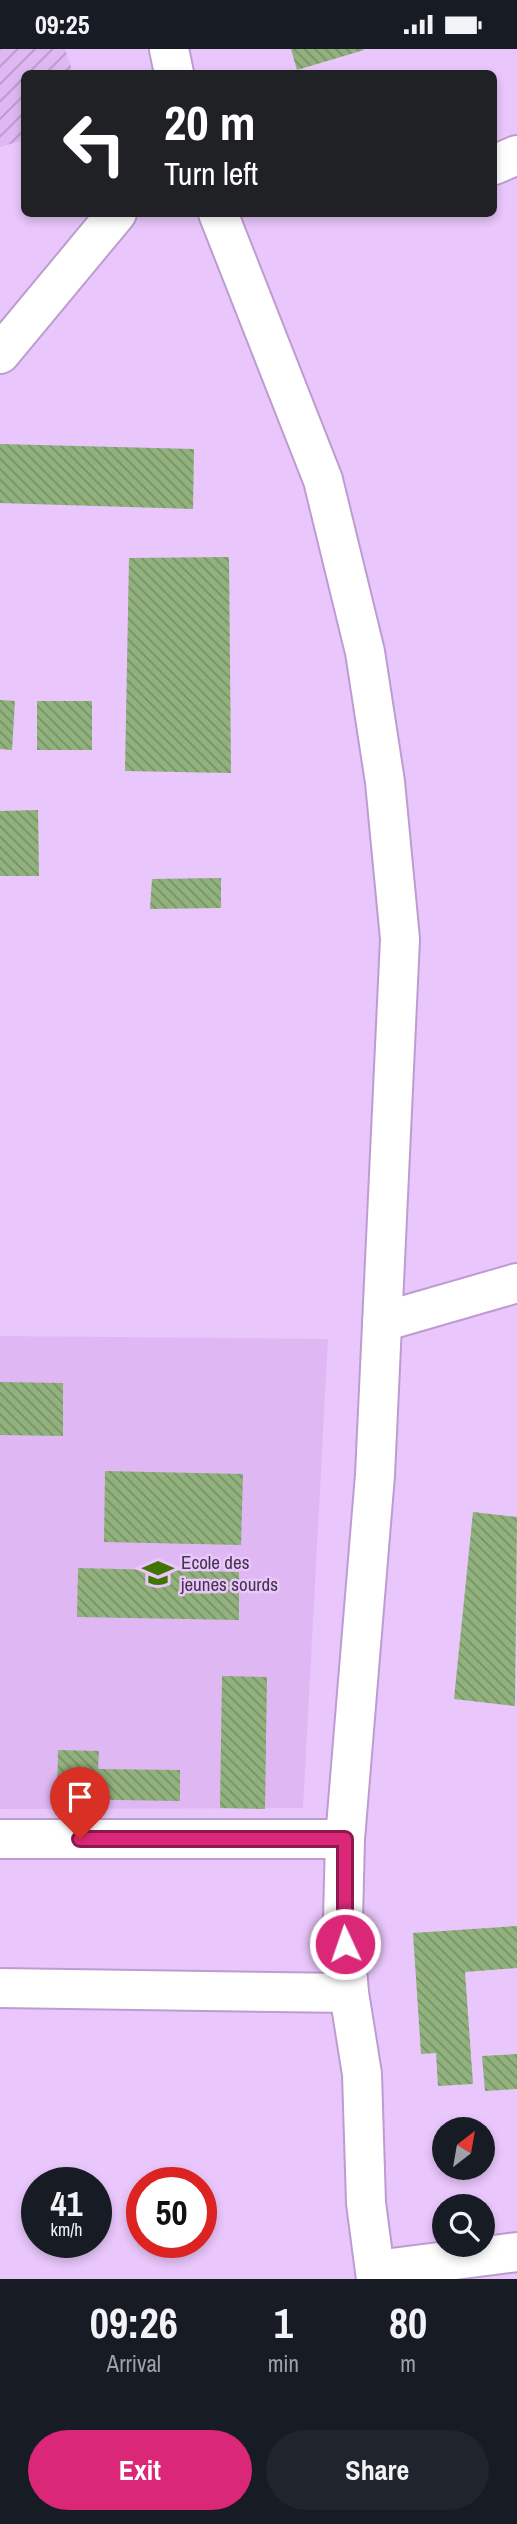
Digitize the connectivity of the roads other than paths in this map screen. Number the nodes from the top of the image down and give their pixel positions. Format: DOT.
graph roads {
  1 [pos="169,49"];
  2 [pos="173,70"];
  3 [pos="517,155"];
  4 [pos="497,164"];
  5 [pos="114,217"];
  6 [pos="220,217"];
  7 [pos="0,354"];
  8 [pos="517,1283"];
  9 [pos="382,1322"];
  10 [pos="0,1839"];
  11 [pos="345,1839"];
  12 [pos="0,1988"];
  13 [pos="349,1993"];
  14 [pos="517,2252"];
  15 [pos="376,2274"];
  1 -- 2 [label="main road"];
  3 -- 4 [label="main road"];
  5 -- 7 [label="main road"];
  6 -- 9 [label="main road"];
  8 -- 9 [label="main road"];
  9 -- 11 [label="main road"];
  10 -- 11 [label="main road"];
  11 -- 13 [label="main road"];
  12 -- 13 [label="main road"];
  13 -- 15 [label="main road"];
  14 -- 15 [label="main road"];
}
